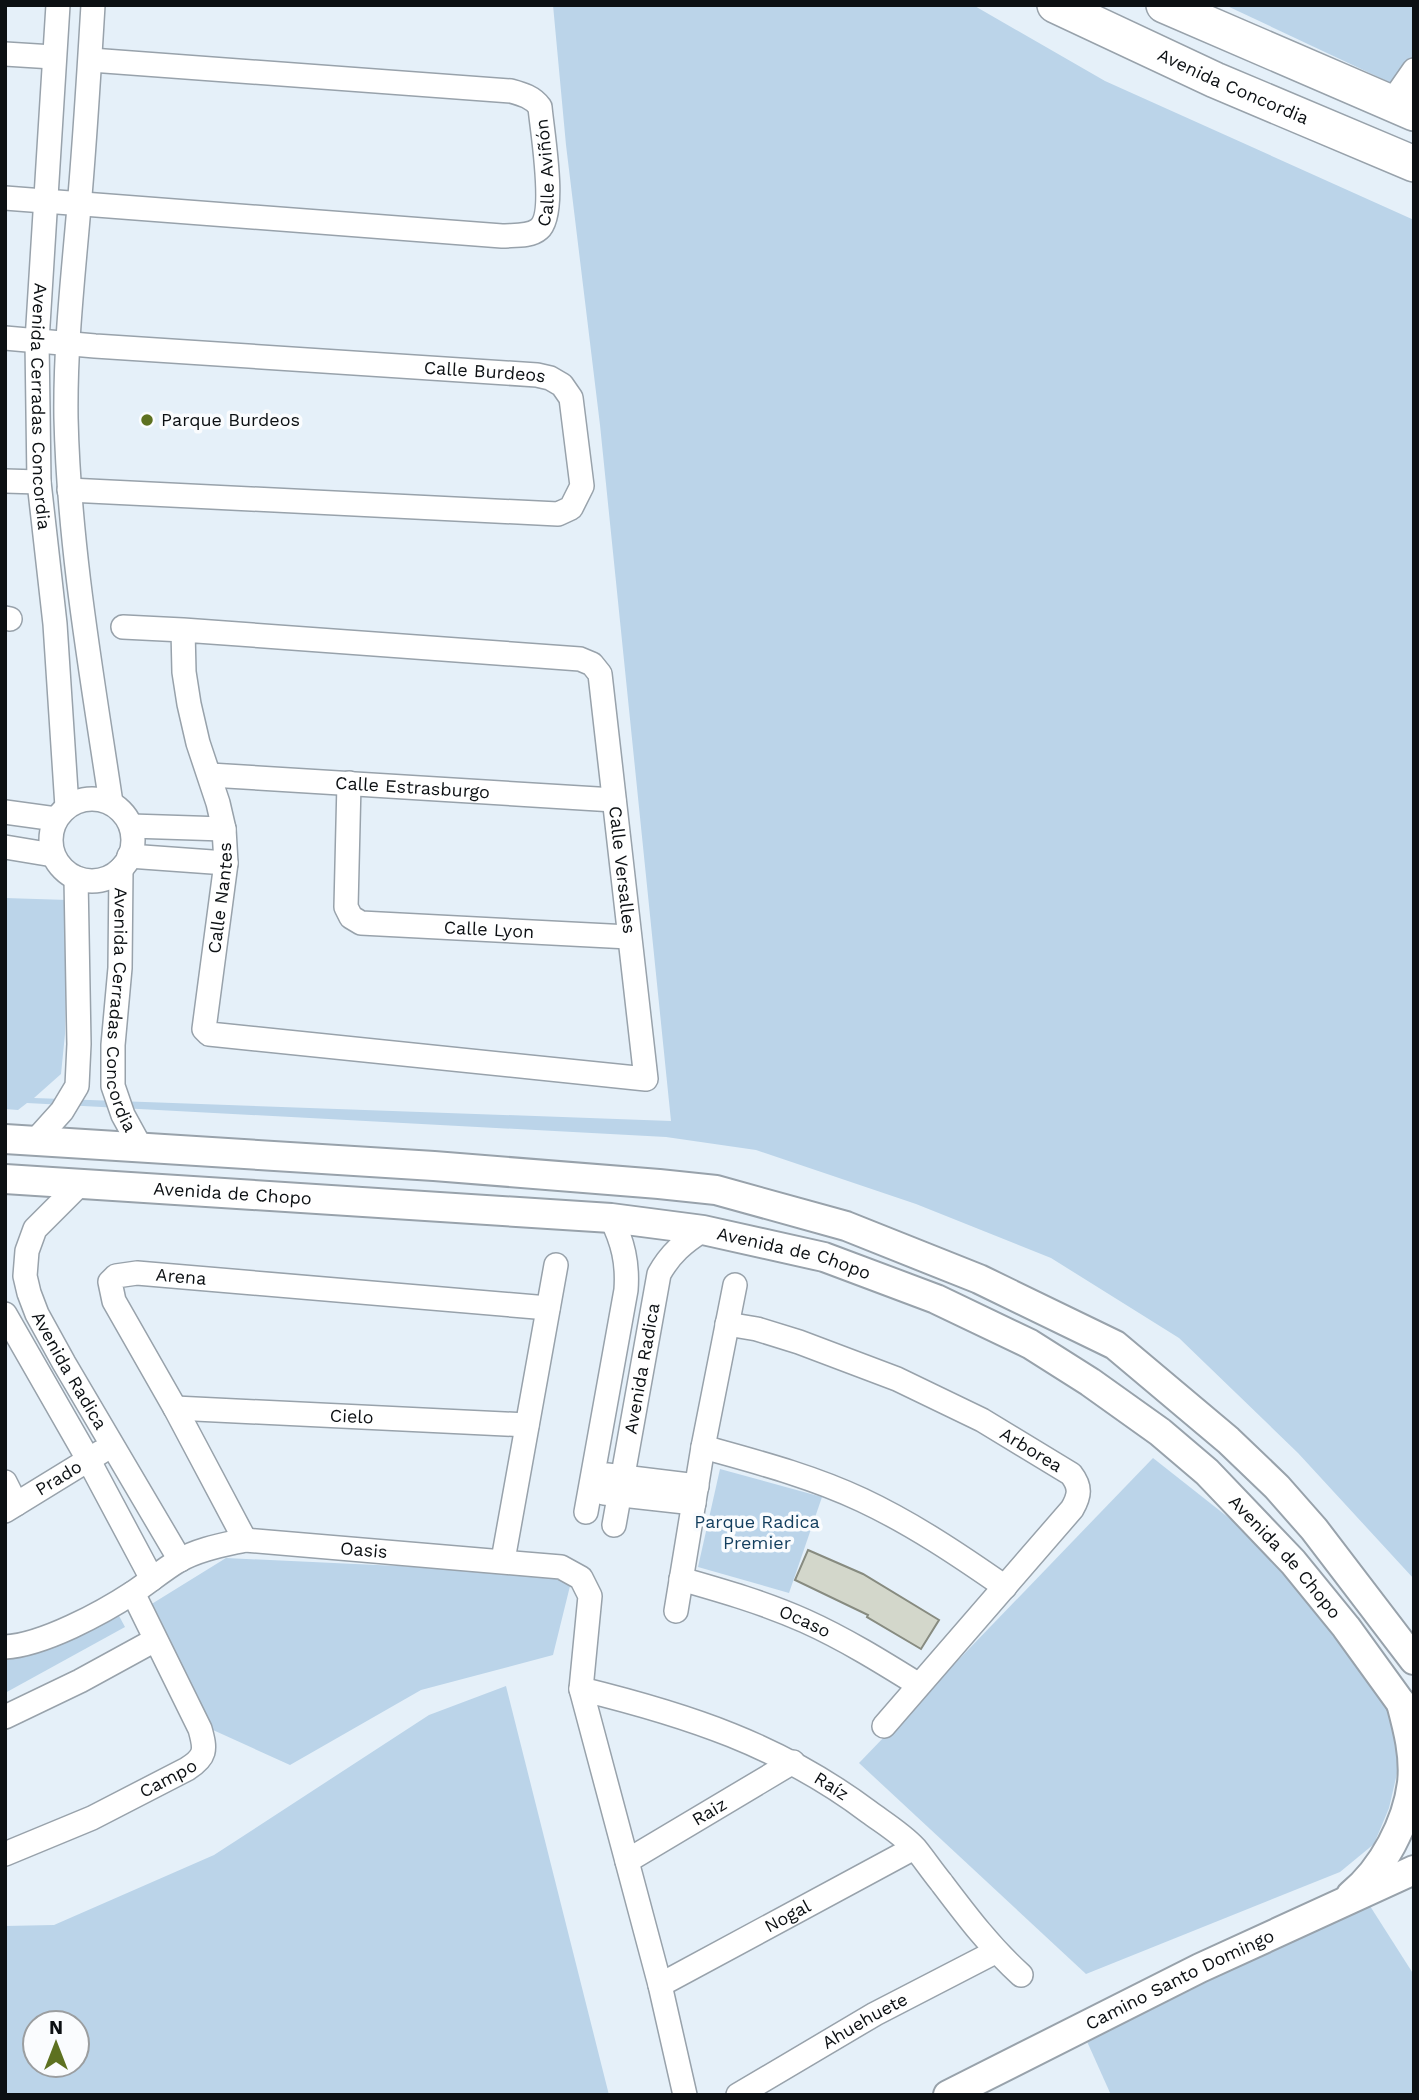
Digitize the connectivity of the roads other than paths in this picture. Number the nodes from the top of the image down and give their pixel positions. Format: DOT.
graph roads {
  1 [pos="1055,5"];
  2 [pos="1164,5"];
  3 [pos="57,11"];
  4 [pos="92,12"];
  5 [pos="5,54"];
  6 [pos="53,57"];
  7 [pos="91,60"];
  8 [pos="1414,70"];
  9 [pos="1402,108"];
  10 [pos="1414,164"];
  11 [pos="5,198"];
  12 [pos="46,202"];
  13 [pos="80,203"];
  14 [pos="5,338"];
  15 [pos="37,341"];
  16 [pos="67,344"];
  17 [pos="5,481"];
  18 [pos="39,482"];
  19 [pos="69,489"];
  20 [pos="84,620"];
  21 [pos="55,624"];
  22 [pos="122,626"];
  23 [pos="183,630"];
  24 [pos="210,775"];
  25 [pos="349,783"];
  26 [pos="614,800"];
  27 [pos="111,803"];
  28 [pos="5,812"];
  29 [pos="61,813"];
  30 [pos="131,826"];
  31 [pos="224,829"];
  32 [pos="5,847"];
  33 [pos="53,855"];
  34 [pos="125,863"];
  35 [pos="226,863"];
  36 [pos="76,878"];
  37 [pos="629,937"];
  38 [pos="646,1079"];
  39 [pos="77,1086"];
  40 [pos="113,1086"];
  41 [pos="5,1139"];
  42 [pos="35,1141"];
  43 [pos="140,1146"];
  44 [pos="434,1166"];
  45 [pos="5,1179"];
  46 [pos="82,1182"];
  47 [pos="431,1206"];
  48 [pos="611,1218"];
  49 [pos="703,1230"];
  50 [pos="555,1265"];
  51 [pos="735,1285"];
  52 [pos="548,1308"];
  53 [pos="5,1314"];
  54 [pos="727,1324"];
  55 [pos="175,1408"];
  56 [pos="527,1425"];
  57 [pos="112,1445"];
  58 [pos="703,1447"];
  59 [pos="88,1459"];
  60 [pos="5,1482"];
  61 [pos="621,1486"];
  62 [pos="695,1494"];
  63 [pos="11,1508"];
  64 [pos="614,1525"];
  65 [pos="245,1540"];
  66 [pos="180,1560"];
  67 [pos="503,1560"];
  68 [pos="152,1579"];
  69 [pos="681,1579"];
  70 [pos="1005,1587"];
  71 [pos="133,1593"];
  72 [pos="676,1611"];
  73 [pos="155,1640"];
  74 [pos="5,1647"];
  75 [pos="1414,1660"];
  76 [pos="919,1685"];
  77 [pos="581,1689"];
  78 [pos="1408,1712"];
  79 [pos="5,1717"];
  80 [pos="884,1726"];
  81 [pos="793,1762"];
  82 [pos="914,1848"];
  83 [pos="5,1854"];
  84 [pos="627,1861"];
  85 [pos="1414,1870"];
  86 [pos="1337,1906"];
  87 [pos="995,1952"];
  88 [pos="1021,1975"];
  89 [pos="660,1985"];
  90 [pos="685,2095"];
  91 [pos="738,2095"];
  92 [pos="948,2095"];
  1 -- 10 [label="main road, Avenida Concordia"];
  2 -- 9 [label="main road"];
  3 -- 4 [label="street"];
  3 -- 6 [label="street, Avenida Cerradas Concordia"];
  4 -- 7 [label="street, Avenida Cerradas Concordia"];
  5 -- 6 [label="street"];
  6 -- 12 [label="street, Avenida Cerradas Concordia"];
  7 -- 13 [label="street, Avenida Cerradas Concordia"];
  7 -- 13 [label="street, Calle Aviñón"];
  8 -- 9 [label="street"];
  11 -- 12 [label="street"];
  12 -- 13 [label="street"];
  12 -- 15 [label="street, Avenida Cerradas Concordia"];
  13 -- 16 [label="street, Avenida Cerradas Concordia"];
  14 -- 15 [label="street, Calle Burdeos"];
  15 -- 16 [label="street, Calle Burdeos"];
  15 -- 18 [label="street, Avenida Cerradas Concordia"];
  16 -- 19 [label="street, Avenida Cerradas Concordia"];
  16 -- 19 [label="street, Calle Burdeos"];
  17 -- 18 [label="street"];
  18 -- 21 [label="street, Avenida Cerradas Concordia"];
  19 -- 20 [label="street, Avenida Cerradas Concordia"];
  20 -- 21 [label="street"];
  20 -- 27 [label="street, Avenida Cerradas Concordia"];
  21 -- 29 [label="street, Avenida Cerradas Concordia"];
  22 -- 23 [label="street"];
  23 -- 24 [label="street, Calle Nantes"];
  23 -- 26 [label="street, Calle Versalles"];
  24 -- 25 [label="street, Calle Estrasburgo"];
  24 -- 31 [label="street, Calle Nantes"];
  25 -- 26 [label="street, Calle Estrasburgo"];
  25 -- 37 [label="street, Calle Lyon"];
  26 -- 37 [label="street, Calle Versalles"];
  27 -- 29 [label="street"];
  27 -- 30 [label="street"];
  28 -- 29 [label="street"];
  29 -- 33 [label="street"];
  30 -- 31 [label="street"];
  30 -- 34 [label="street"];
  31 -- 35 [label="street, Calle Nantes"];
  32 -- 33 [label="street"];
  33 -- 36 [label="street"];
  34 -- 35 [label="street"];
  34 -- 36 [label="street"];
  34 -- 40 [label="street, Avenida Cerradas Concordia"];
  35 -- 38 [label="street, Calle Nantes"];
  36 -- 39 [label="street"];
  37 -- 38 [label="street, Calle Versalles"];
  39 -- 40 [label="street"];
  39 -- 42 [label="street"];
  40 -- 43 [label="street, Avenida Cerradas Concordia"];
  41 -- 42 [label="street, Avenida de Chopo"];
  42 -- 43 [label="street, Avenida de Chopo"];
  43 -- 44 [label="street, Avenida de Chopo"];
  44 -- 47 [label="street"];
  44 -- 75 [label="street, Avenida de Chopo"];
  45 -- 46 [label="street, Avenida de Chopo"];
  46 -- 47 [label="street, Avenida de Chopo"];
  46 -- 57 [label="street, Avenida Radica"];
  47 -- 48 [label="street, Avenida de Chopo"];
  48 -- 49 [label="street, Avenida de Chopo"];
  48 -- 61 [label="street, Avenida Radica"];
  49 -- 61 [label="street, Avenida Radica"];
  49 -- 78 [label="street, Avenida de Chopo"];
  50 -- 52 [label="street"];
  51 -- 54 [label="street"];
  52 -- 55 [label="street, Arena"];
  52 -- 56 [label="street"];
  53 -- 59 [label="street, Avenida Radica"];
  54 -- 58 [label="street"];
  54 -- 70 [label="street, Arborea"];
  55 -- 56 [label="street, Cielo"];
  55 -- 65 [label="street, Arena"];
  56 -- 67 [label="street"];
  57 -- 59 [label="street, Prado"];
  57 -- 66 [label="street, Avenida Radica"];
  58 -- 62 [label="street"];
  58 -- 70 [label="street"];
  59 -- 63 [label="street, Prado"];
  59 -- 68 [label="street, Avenida Radica"];
  60 -- 63 [label="street"];
  61 -- 62 [label="street"];
  61 -- 64 [label="street, Avenida Radica"];
  62 -- 69 [label="street"];
  65 -- 66 [label="street, Oasis"];
  65 -- 67 [label="street, Oasis"];
  66 -- 68 [label="street, Oasis"];
  67 -- 77 [label="street, Oasis"];
  68 -- 71 [label="street, Oasis"];
  69 -- 72 [label="street"];
  69 -- 76 [label="street, Ocaso"];
  70 -- 76 [label="street, Arborea"];
  71 -- 73 [label="street, Campo"];
  71 -- 74 [label="street, Oasis"];
  73 -- 79 [label="street"];
  73 -- 83 [label="street, Campo"];
  76 -- 80 [label="street, Arborea"];
  77 -- 81 [label="street, Raíz"];
  77 -- 84 [label="street"];
  78 -- 86 [label="street"];
  81 -- 82 [label="street, Raíz"];
  81 -- 84 [label="street, Raiz"];
  82 -- 87 [label="street, Raíz"];
  82 -- 89 [label="street, Nogal"];
  84 -- 89 [label="street"];
  85 -- 86 [label="street, Camino Santo Domingo"];
  86 -- 92 [label="street, Camino Santo Domingo"];
  87 -- 88 [label="street, Raíz"];
  87 -- 91 [label="street, Ahuehuete"];
  89 -- 90 [label="street"];
}
